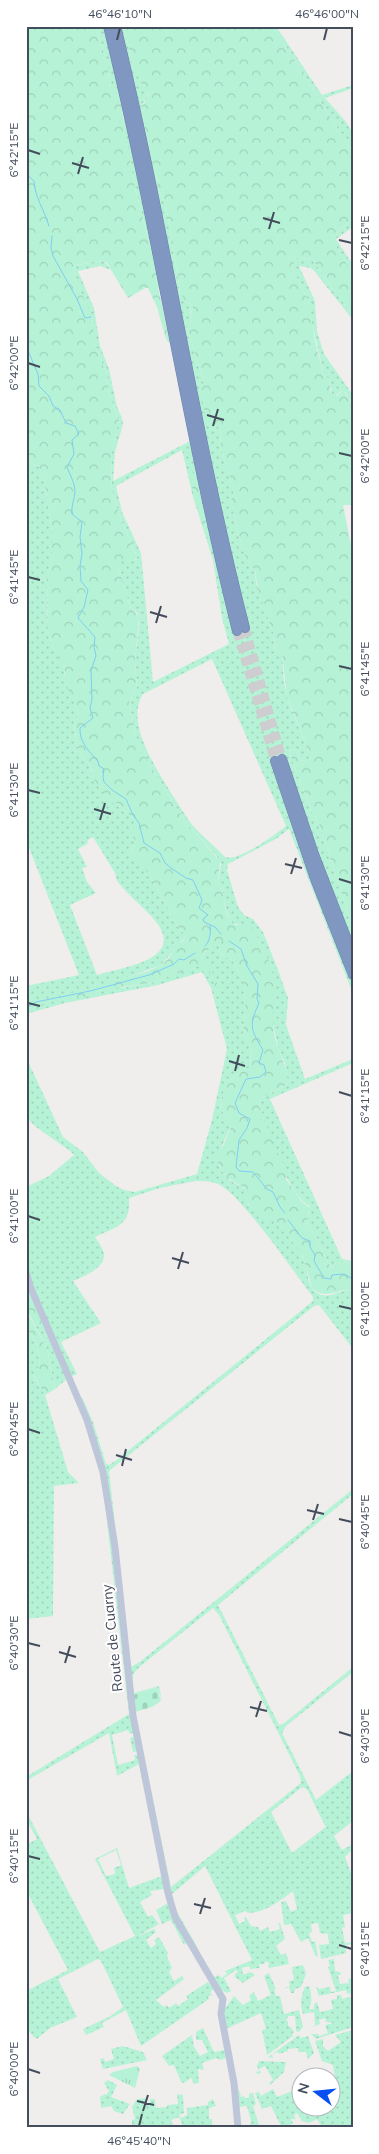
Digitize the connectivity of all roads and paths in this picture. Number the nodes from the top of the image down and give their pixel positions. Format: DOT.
graph roads {
  1 [pos="108,26"];
  2 [pos="116,26"];
  3 [pos="353,954"];
  4 [pos="353,975"];
  5 [pos="26,1272"];
  6 [pos="238,2128"];
  1 -- 2 [label="highway"];
  3 -- 4 [label="highway"];
  5 -- 6 [label="street, Route de Cuarny"];
}
